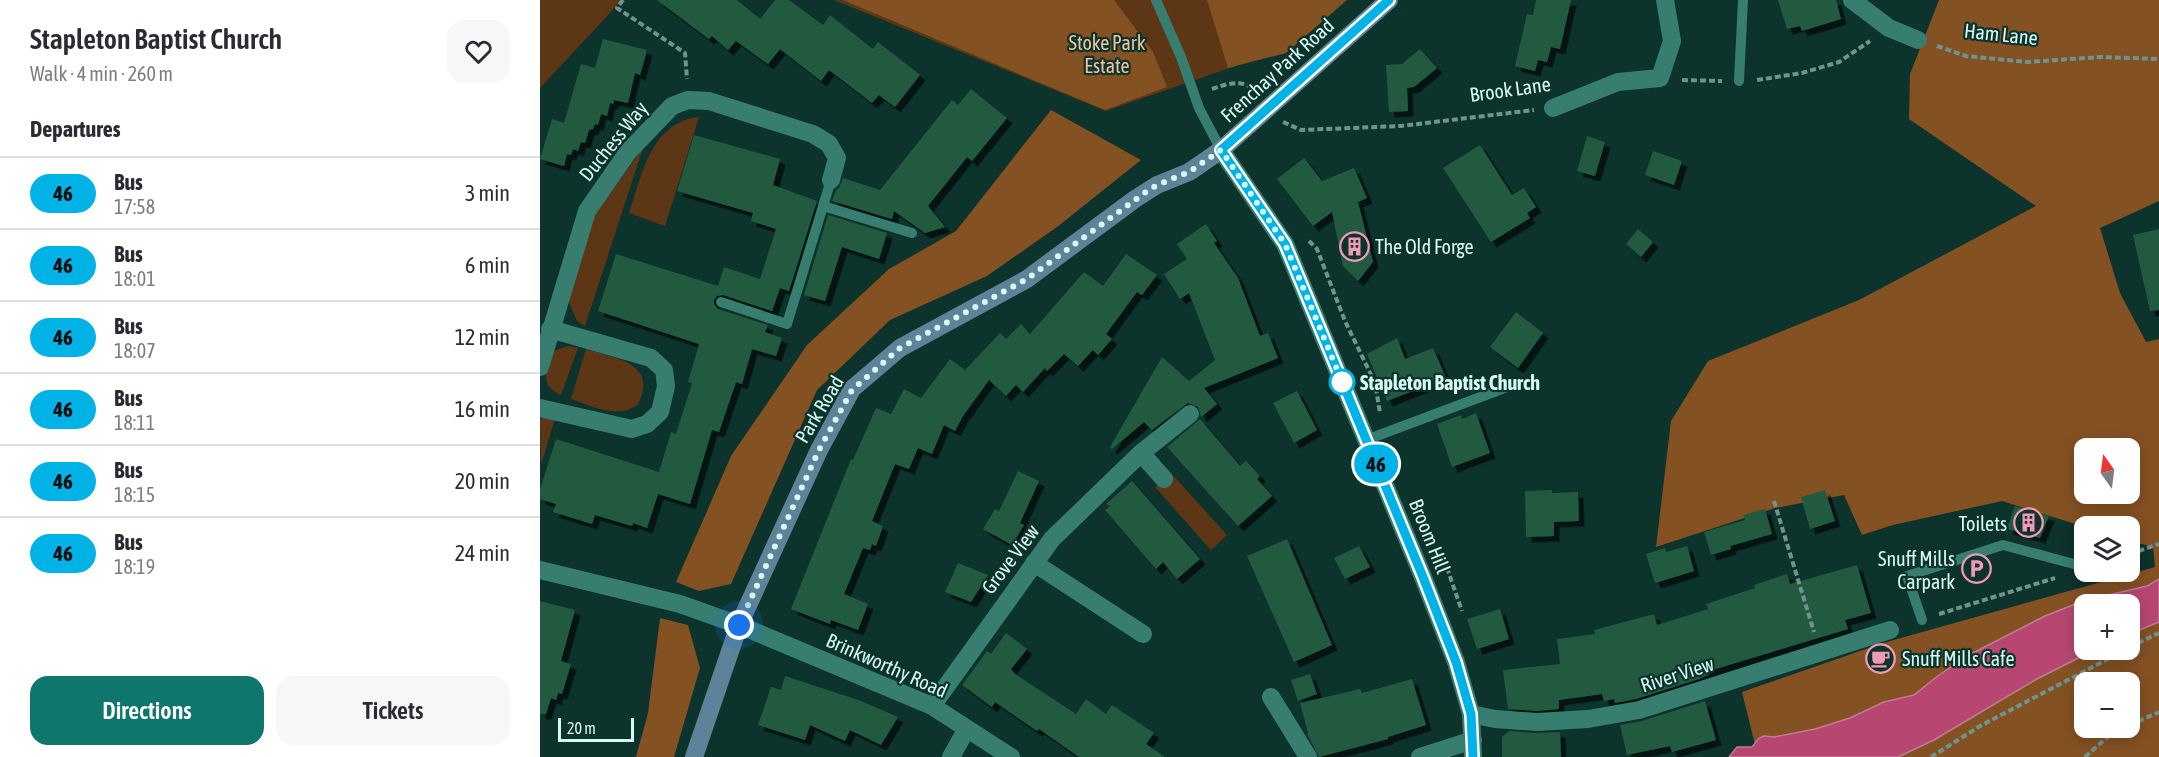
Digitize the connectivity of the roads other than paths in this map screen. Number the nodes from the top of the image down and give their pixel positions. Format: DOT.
graph roads {
  1 [pos="1156,0"];
  2 [pos="1389,0"];
  3 [pos="1665,0"];
  4 [pos="1743,0"];
  5 [pos="1852,0"];
  6 [pos="1918,40"];
  7 [pos="1739,81"];
  8 [pos="1553,108"];
  9 [pos="1221,150"];
  10 [pos="831,180"];
  11 [pos="823,206"];
  12 [pos="912,233"];
  13 [pos="721,302"];
  14 [pos="550,329"];
  15 [pos="540,367"];
  16 [pos="1510,386"];
  17 [pos="540,408"];
  18 [pos="1190,414"];
  19 [pos="1366,440"];
  20 [pos="1141,453"];
  21 [pos="1164,479"];
  22 [pos="1034,563"];
  23 [pos="2074,564"];
  24 [pos="540,570"];
  25 [pos="1922,620"];
  26 [pos="739,625"];
  27 [pos="1890,630"];
  28 [pos="1143,634"];
  29 [pos="1271,697"];
  30 [pos="932,706"];
  31 [pos="1471,714"];
  32 [pos="966,730"];
  33 [pos="1473,749"];
  34 [pos="694,757"];
  35 [pos="951,757"];
  36 [pos="1011,757"];
  37 [pos="1308,757"];
  38 [pos="1420,757"];
  1 -- 9 [label="lane"];
  2 -- 9 [label="main road, Frenchay Park Road"];
  3 -- 8 [label="street, Brook Lane"];
  4 -- 7 [label="lane"];
  5 -- 6 [label="street"];
  9 -- 19 [label="street, Broom Hill"];
  9 -- 26 [label="main road, Park Road"];
  10 -- 11 [label="lane"];
  10 -- 14 [label="street, Duchess Way"];
  11 -- 12 [label="lane"];
  11 -- 13 [label="lane"];
  14 -- 15 [label="street, Duchess Way"];
  14 -- 17 [label="street"];
  16 -- 19 [label="lane"];
  18 -- 20 [label="street, Grove View"];
  19 -- 31 [label="street, Broom Hill"];
  20 -- 21 [label="street"];
  20 -- 22 [label="street, Grove View"];
  22 -- 28 [label="street"];
  22 -- 30 [label="street, Grove View"];
  23 -- 25 [label="lane"];
  24 -- 26 [label="street"];
  26 -- 30 [label="street, Brinkworthy Road"];
  26 -- 34 [label="main road, Park Road"];
  27 -- 31 [label="street, River View"];
  29 -- 37 [label="street"];
  30 -- 32 [label="street, Brinkworthy Road"];
  31 -- 33 [label="street, Broom Hill"];
  32 -- 35 [label="street"];
  32 -- 36 [label="street, Brinkworthy Road"];
  33 -- 38 [label="street"];
}
